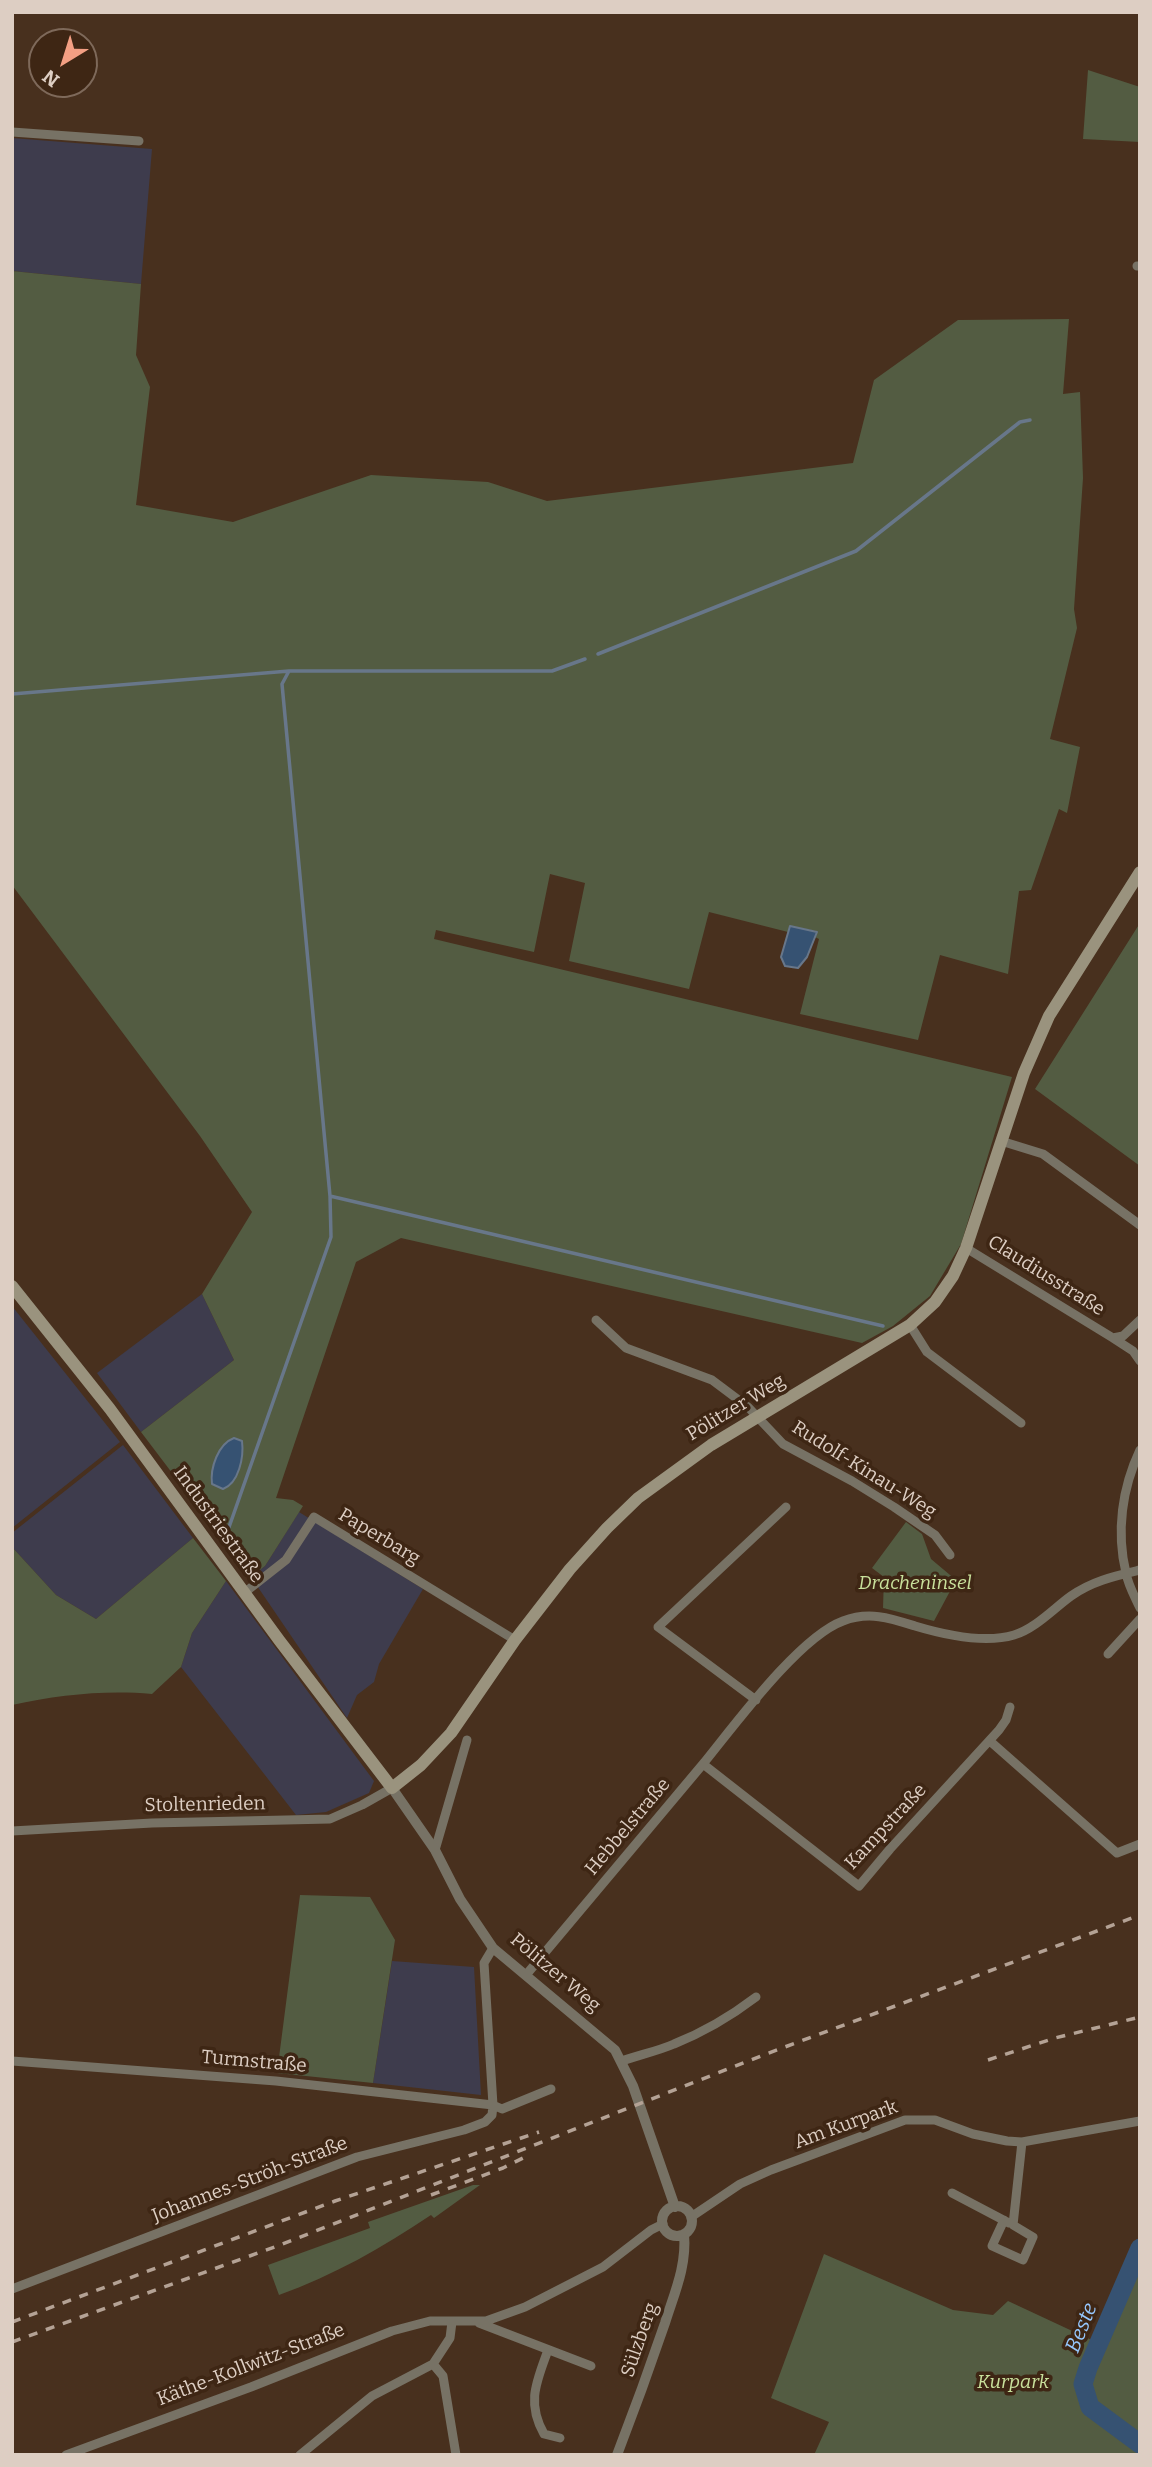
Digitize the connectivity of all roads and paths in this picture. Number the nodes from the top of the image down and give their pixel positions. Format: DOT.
graph roads {
  1 [pos="12,132"];
  2 [pos="139,141"];
  3 [pos="1140,872"];
  4 [pos="1001,1140"];
  5 [pos="1140,1225"];
  6 [pos="966,1248"];
  7 [pos="12,1286"];
  8 [pos="596,1320"];
  9 [pos="1140,1320"];
  10 [pos="910,1325"];
  11 [pos="1113,1338"];
  12 [pos="1140,1361"];
  13 [pos="757,1418"];
  14 [pos="1021,1423"];
  15 [pos="1140,1450"];
  16 [pos="1137,1462"];
  17 [pos="786,1507"];
  18 [pos="950,1555"];
  19 [pos="1140,1570"];
  20 [pos="1126,1573"];
  21 [pos="244,1593"];
  22 [pos="1140,1608"];
  23 [pos="1140,1619"];
  24 [pos="515,1640"];
  25 [pos="1108,1654"];
  26 [pos="756,1700"];
  27 [pos="1010,1707"];
  28 [pos="467,1740"];
  29 [pos="990,1741"];
  30 [pos="703,1764"];
  31 [pos="392,1788"];
  32 [pos="12,1831"];
  33 [pos="1140,1844"];
  34 [pos="435,1850"];
  35 [pos="493,1948"];
  36 [pos="526,1975"];
  37 [pos="756,1997"];
  38 [pos="12,2061"];
  39 [pos="622,2061"];
  40 [pos="551,2089"];
  41 [pos="493,2105"];
  42 [pos="1140,2121"];
  43 [pos="1023,2142"];
  44 [pos="952,2193"];
  45 [pos="675,2207"];
  46 [pos="691,2217"];
  47 [pos="1009,2223"];
  48 [pos="663,2224"];
  49 [pos="684,2234"];
  50 [pos="12,2289"];
  51 [pos="452,2322"];
  52 [pos="478,2323"];
  53 [pos="548,2350"];
  54 [pos="433,2364"];
  55 [pos="591,2366"];
  56 [pos="560,2438"];
  57 [pos="66,2455"];
  58 [pos="300,2455"];
  59 [pos="456,2455"];
  60 [pos="617,2455"];
  1 -- 2 [label="street"];
  3 -- 4 [label="main road, Pölitzer Weg"];
  4 -- 5 [label="street"];
  4 -- 6 [label="main road, Pölitzer Weg"];
  6 -- 10 [label="main road, Pölitzer Weg"];
  6 -- 11 [label="street, Claudiusstraße"];
  7 -- 21 [label="main road, Industriestraße"];
  8 -- 13 [label="street, Rudolf-Kinau-Weg"];
  9 -- 11 [label="street"];
  10 -- 13 [label="main road, Pölitzer Weg"];
  10 -- 14 [label="street"];
  11 -- 12 [label="street, Claudiusstraße"];
  13 -- 18 [label="street, Rudolf-Kinau-Weg"];
  13 -- 24 [label="main road, Pölitzer Weg"];
  15 -- 16 [label="street"];
  16 -- 20 [label="street"];
  17 -- 26 [label="street"];
  19 -- 20 [label="street"];
  20 -- 22 [label="street"];
  20 -- 26 [label="street, Hebbelstraße"];
  21 -- 24 [label="street, Paperbarg"];
  21 -- 31 [label="main road, Industriestraße"];
  23 -- 25 [label="street"];
  24 -- 31 [label="main road, Pölitzer Weg"];
  26 -- 30 [label="street, Hebbelstraße"];
  27 -- 29 [label="street, Kampstraße"];
  28 -- 34 [label="street"];
  29 -- 30 [label="street, Kampstraße"];
  29 -- 33 [label="street"];
  30 -- 36 [label="street, Hebbelstraße"];
  31 -- 32 [label="street, Stoltenrieden"];
  31 -- 34 [label="street, Pölitzer Weg"];
  34 -- 35 [label="street, Pölitzer Weg"];
  35 -- 36 [label="street, Pölitzer Weg"];
  35 -- 41 [label="street"];
  36 -- 39 [label="street, Pölitzer Weg"];
  37 -- 39 [label="street"];
  38 -- 41 [label="street, Turmstraße"];
  39 -- 45 [label="street, Pölitzer Weg"];
  40 -- 41 [label="street, Turmstraße"];
  41 -- 50 [label="street, Johannes-Ströh-Straße"];
  42 -- 43 [label="street, Am Kurpark"];
  43 -- 46 [label="street, Am Kurpark"];
  43 -- 47 [label="street"];
  44 -- 47 [label="street"];
  45 -- 46 [label="street"];
  45 -- 48 [label="street"];
  46 -- 49 [label="street, Sülzberg"];
  47 -- 47 [label="street"];
  48 -- 49 [label="street"];
  48 -- 52 [label="street"];
  49 -- 60 [label="street, Sülzberg"];
  51 -- 52 [label="street, Käthe-Kollwitz-Straße"];
  51 -- 54 [label="street"];
  51 -- 57 [label="street, Käthe-Kollwitz-Straße"];
  52 -- 53 [label="street"];
  53 -- 55 [label="street"];
  53 -- 56 [label="street"];
  54 -- 58 [label="street"];
  54 -- 59 [label="street"];
}
